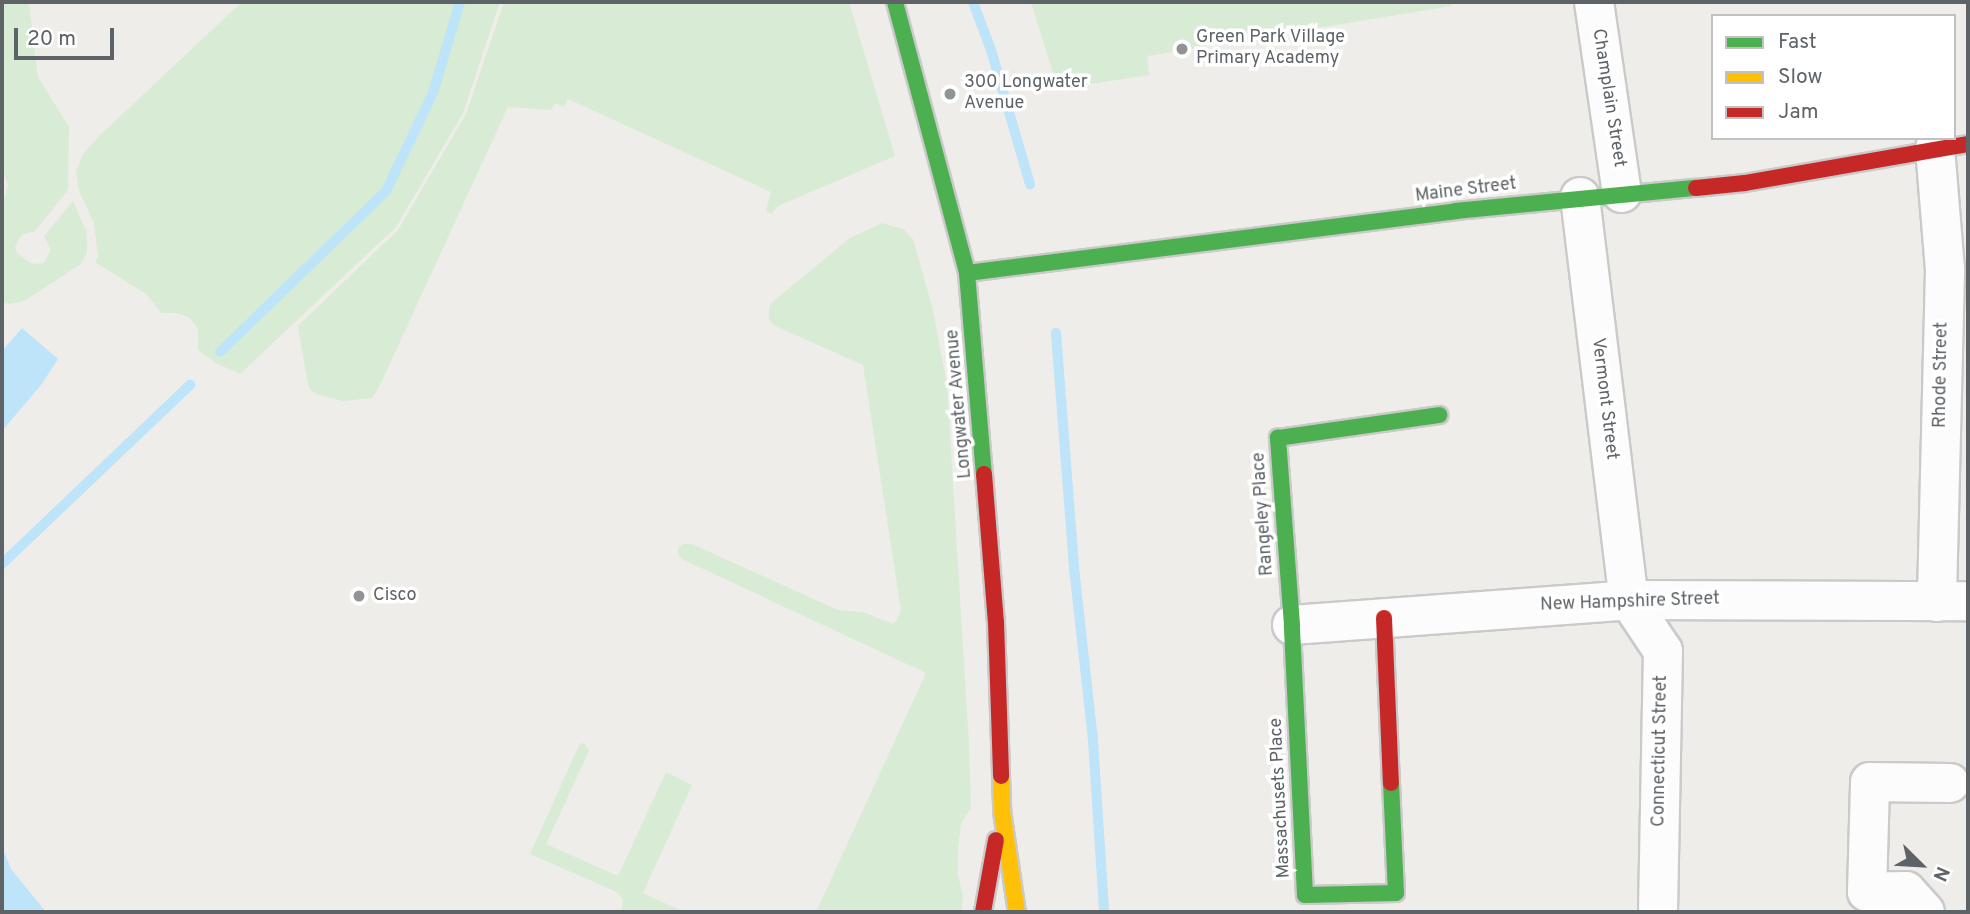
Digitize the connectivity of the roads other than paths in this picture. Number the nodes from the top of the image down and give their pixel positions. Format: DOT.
graph roads {
  1 [pos="895,2"];
  2 [pos="1594,2"];
  3 [pos="1952,146"];
  4 [pos="1622,193"];
  5 [pos="1580,197"];
  6 [pos="967,272"];
  7 [pos="1439,415"];
  8 [pos="1629,600"];
  9 [pos="1953,602"];
  10 [pos="1384,618"];
  11 [pos="1292,625"];
  12 [pos="1950,783"];
  13 [pos="1002,811"];
  14 [pos="983,912"];
  15 [pos="1017,912"];
  16 [pos="1658,912"];
  17 [pos="1925,912"];
  1 -- 6 [label="street, Longwater Avenue"];
  2 -- 4 [label="street, Champlain Street"];
  3 -- 4 [label="street, Maine Street"];
  3 -- 9 [label="street, Rhode Street"];
  4 -- 5 [label="street, Maine Street"];
  5 -- 6 [label="street, Maine Street"];
  5 -- 8 [label="street, Vermont Street"];
  6 -- 13 [label="street, Longwater Avenue"];
  7 -- 11 [label="street, Rangeley Place"];
  8 -- 9 [label="street, New Hampshire Street"];
  8 -- 10 [label="street, New Hampshire Street"];
  8 -- 16 [label="street, Connecticut Street"];
  10 -- 11 [label="street, New Hampshire Street"];
  10 -- 11 [label="street, Massachusets Place"];
  12 -- 17 [label="street"];
  13 -- 14 [label="street, Longwater Avenue"];
  13 -- 15 [label="street, Longwater Avenue"];
}
